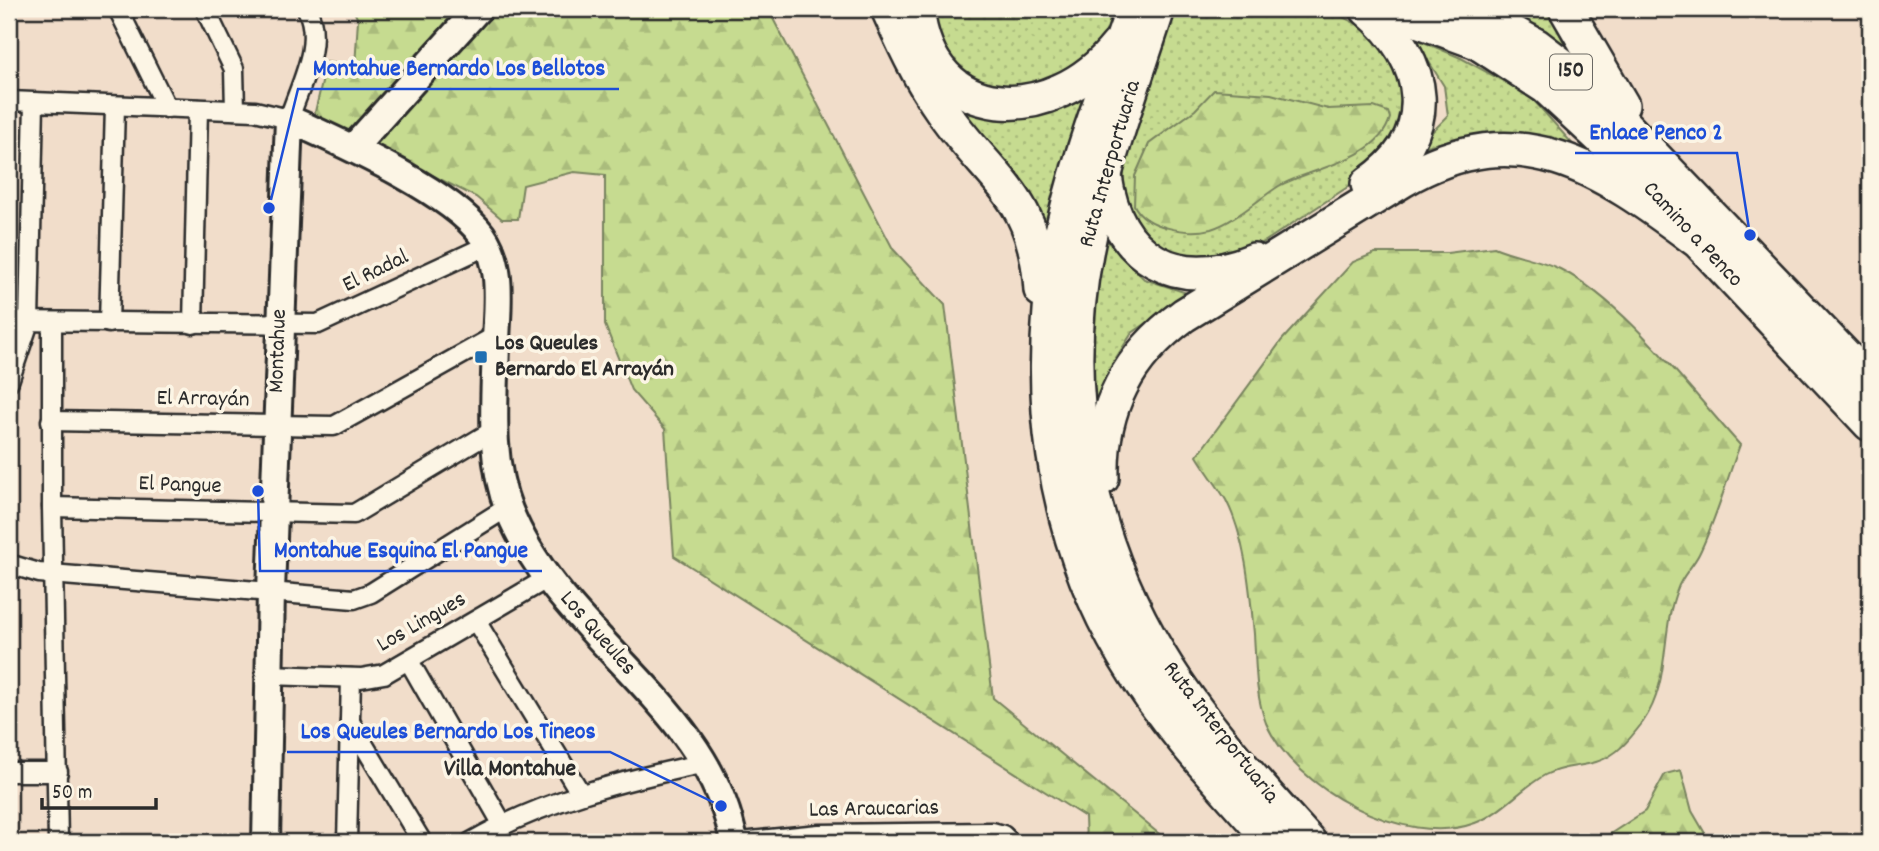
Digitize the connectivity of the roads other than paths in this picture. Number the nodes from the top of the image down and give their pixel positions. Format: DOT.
graph roads {
  1 [pos="118,9"];
  2 [pos="205,9"];
  3 [pos="307,9"];
  4 [pos="478,9"];
  5 [pos="888,9"];
  6 [pos="917,9"];
  7 [pos="1158,9"];
  8 [pos="1367,9"];
  9 [pos="1387,9"];
  10 [pos="1469,9"];
  11 [pos="1566,9"];
  12 [pos="1128,24"];
  13 [pos="9,103"];
  14 [pos="34,103"];
  15 [pos="115,106"];
  16 [pos="167,108"];
  17 [pos="198,109"];
  18 [pos="235,110"];
  19 [pos="289,119"];
  20 [pos="353,148"];
  21 [pos="1656,157"];
  22 [pos="1104,172"];
  23 [pos="1695,239"];
  24 [pos="488,245"];
  25 [pos="9,321"];
  26 [pos="29,322"];
  27 [pos="52,322"];
  28 [pos="109,323"];
  29 [pos="193,324"];
  30 [pos="280,326"];
  31 [pos="497,335"];
  32 [pos="1047,347"];
  33 [pos="9,381"];
  34 [pos="1870,382"];
  35 [pos="51,421"];
  36 [pos="1870,424"];
  37 [pos="276,426"];
  38 [pos="494,430"];
  39 [pos="52,506"];
  40 [pos="508,507"];
  41 [pos="273,513"];
  42 [pos="9,564"];
  43 [pos="1114,564"];
  44 [pos="54,574"];
  45 [pos="548,578"];
  46 [pos="271,591"];
  47 [pos="476,621"];
  48 [pos="408,661"];
  49 [pos="268,675"];
  50 [pos="351,678"];
  51 [pos="350,722"];
  52 [pos="706,763"];
  53 [pos="9,772"];
  54 [pos="58,772"];
  55 [pos="581,794"];
  56 [pos="503,825"];
  57 [pos="820,838"];
  58 [pos="932,838"];
  59 [pos="1009,840"];
  60 [pos="58,842"];
  61 [pos="266,842"];
  62 [pos="347,842"];
  63 [pos="422,842"];
  64 [pos="471,842"];
  65 [pos="734,842"];
  66 [pos="741,842"];
  67 [pos="1273,842"];
  68 [pos="1309,842"];
  1 -- 16 [label="street"];
  2 -- 18 [label="street"];
  3 -- 19 [label="street"];
  4 -- 20 [label="street"];
  5 -- 32 [label="highway"];
  6 -- 12 [label="highway"];
  7 -- 22 [label="highway, Ruta Interportuaria"];
  8 -- 22 [label="highway"];
  9 -- 23 [label="highway, Camino a Penco / 150"];
  10 -- 21 [label="highway, Camino a Penco / 150"];
  11 -- 21 [label="highway"];
  12 -- 32 [label="highway, Ruta Interportuaria"];
  13 -- 14 [label="street"];
  14 -- 15 [label="street"];
  14 -- 26 [label="street"];
  15 -- 16 [label="street"];
  15 -- 28 [label="street"];
  16 -- 17 [label="street"];
  17 -- 18 [label="street"];
  17 -- 29 [label="street"];
  18 -- 19 [label="street"];
  19 -- 20 [label="street"];
  19 -- 30 [label="street, Montahue"];
  20 -- 24 [label="street, Los Queules"];
  21 -- 34 [label="highway, Camino a Penco / 150"];
  22 -- 43 [label="highway, Ruta Interportuaria"];
  23 -- 36 [label="highway, Camino a Penco / 150"];
  23 -- 43 [label="highway"];
  24 -- 30 [label="street, El Radal"];
  24 -- 31 [label="street, Los Queules"];
  25 -- 26 [label="street, El Radal"];
  26 -- 27 [label="street, El Radal"];
  26 -- 33 [label="street"];
  27 -- 28 [label="street, El Radal"];
  27 -- 35 [label="street"];
  28 -- 29 [label="street, El Radal"];
  29 -- 30 [label="street, El Radal"];
  30 -- 37 [label="street, Montahue"];
  31 -- 37 [label="street, El Arrayán"];
  31 -- 38 [label="street, Los Queules"];
  32 -- 67 [label="highway, Ruta Interportuaria"];
  35 -- 37 [label="street, El Arrayán"];
  35 -- 39 [label="street"];
  37 -- 41 [label="street, Montahue"];
  38 -- 40 [label="street, Los Queules"];
  38 -- 41 [label="street, El Pangue"];
  39 -- 41 [label="street, El Pangue"];
  39 -- 44 [label="street"];
  40 -- 45 [label="street, Los Queules"];
  40 -- 46 [label="street"];
  41 -- 46 [label="street, Montahue"];
  42 -- 44 [label="street"];
  43 -- 68 [label="highway, Ruta Interportuaria"];
  44 -- 46 [label="street"];
  44 -- 54 [label="street"];
  45 -- 47 [label="street, Los Lingues"];
  45 -- 52 [label="street, Los Queules"];
  46 -- 49 [label="street, Montahue"];
  47 -- 48 [label="street, Los Lingues"];
  47 -- 55 [label="street"];
  48 -- 50 [label="street, Los Lingues"];
  48 -- 56 [label="street"];
  49 -- 50 [label="street, Los Lingues"];
  49 -- 61 [label="street, Montahue"];
  50 -- 51 [label="street"];
  51 -- 62 [label="street"];
  51 -- 63 [label="street"];
  52 -- 55 [label="street"];
  52 -- 65 [label="street, Los Queules"];
  53 -- 54 [label="street"];
  54 -- 60 [label="street"];
  55 -- 56 [label="street"];
  56 -- 64 [label="street"];
  57 -- 58 [label="street, Las Araucarias"];
  57 -- 66 [label="street, Las Araucarias"];
  58 -- 59 [label="street, Las Araucarias"];
}
